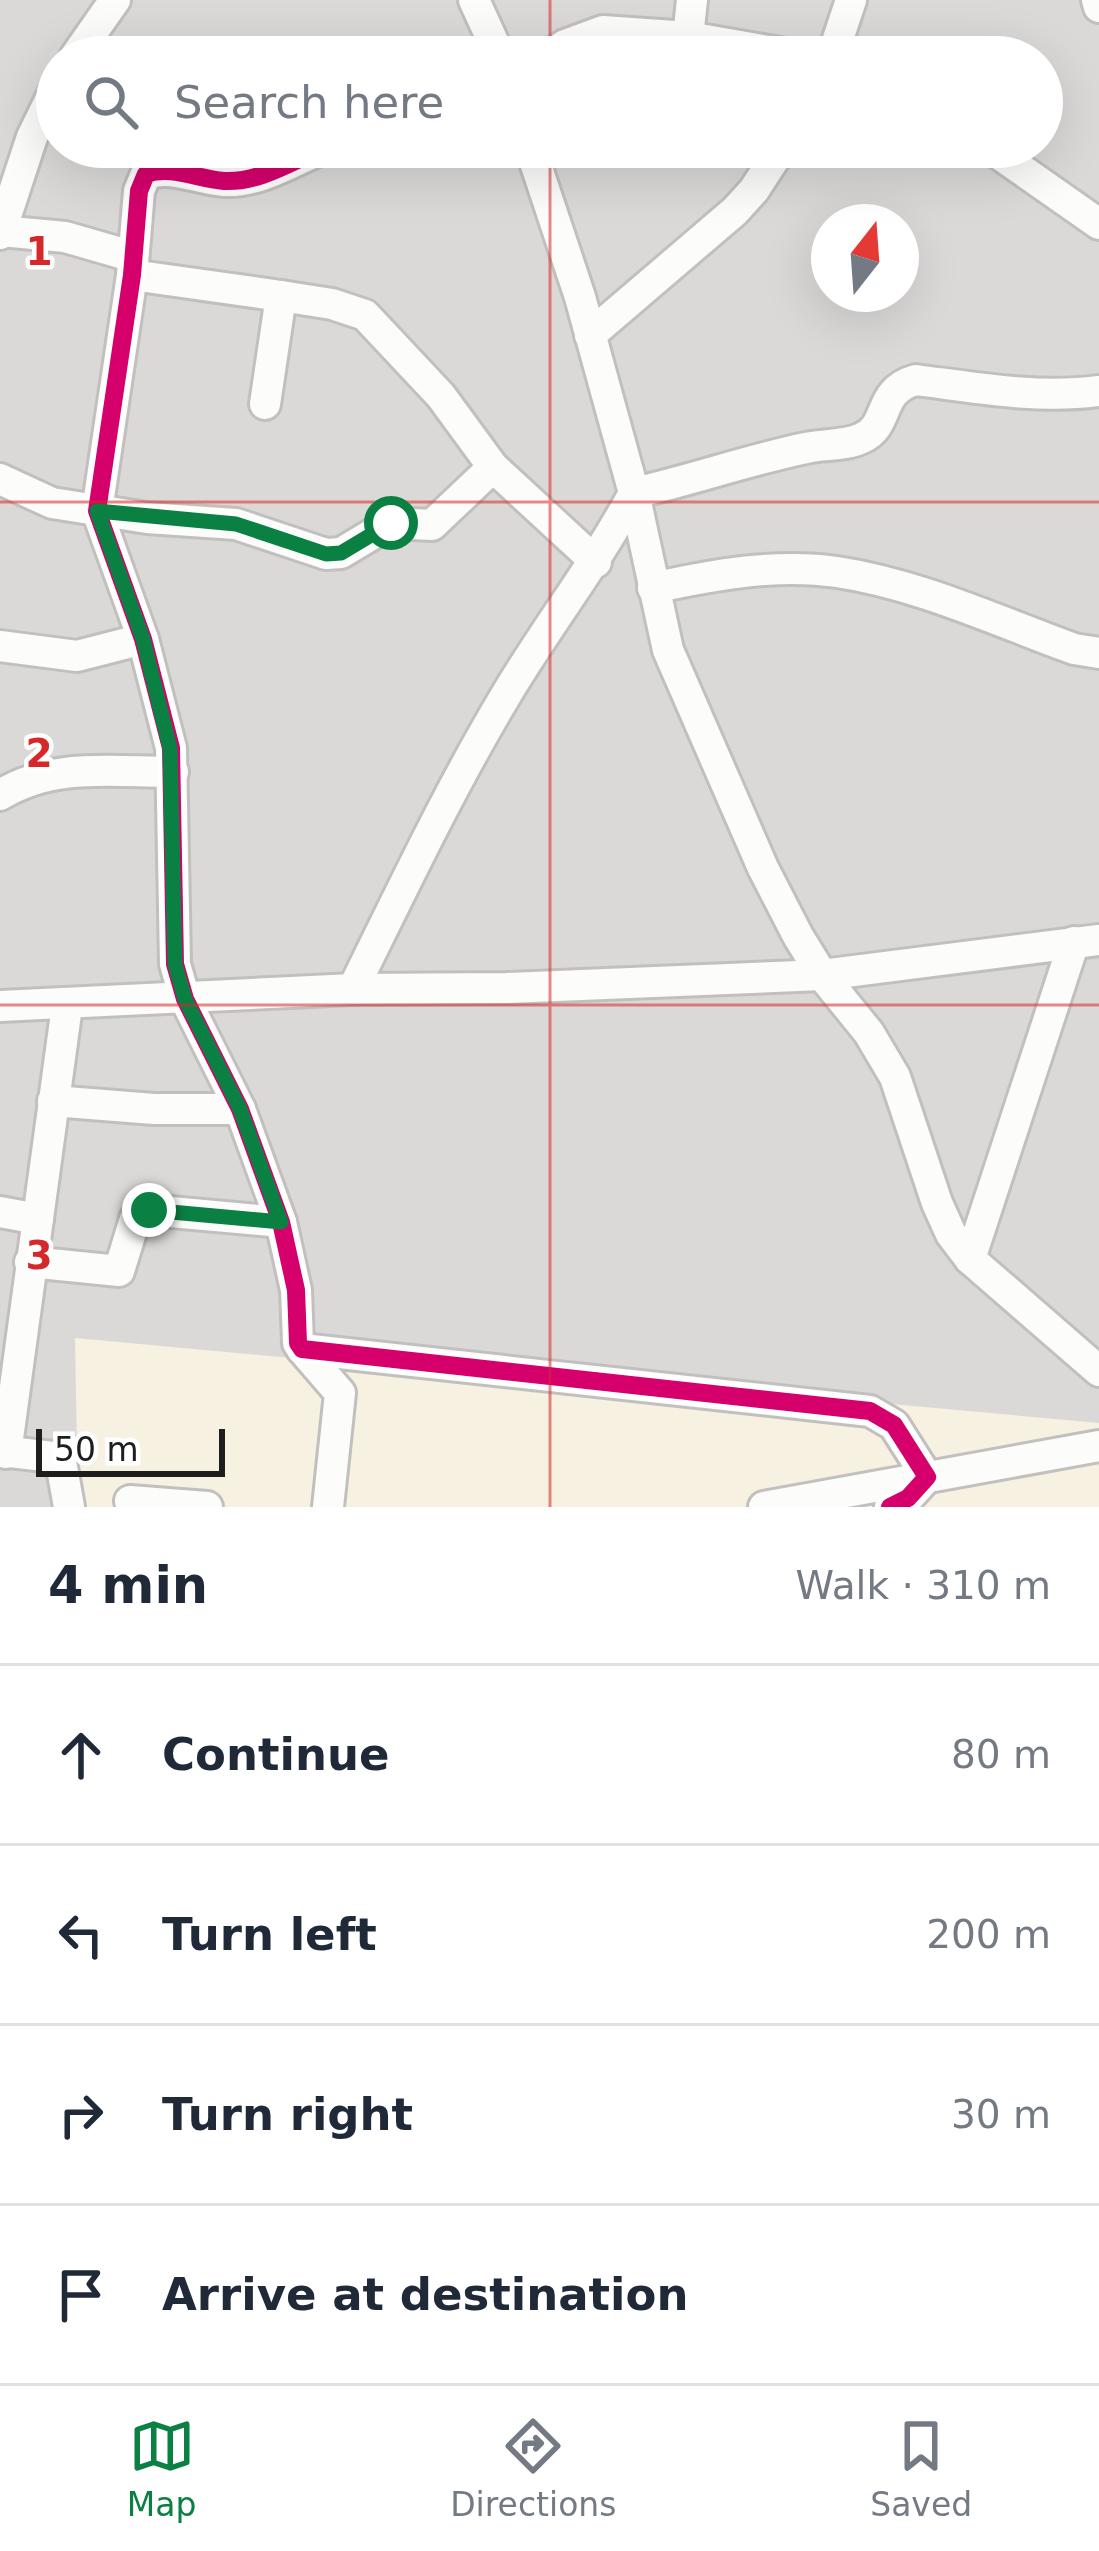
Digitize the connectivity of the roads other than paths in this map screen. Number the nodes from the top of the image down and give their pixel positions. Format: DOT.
graph roads {
  1 [pos="115,0"];
  2 [pos="474,0"];
  3 [pos="692,0"];
  4 [pos="851,0"];
  5 [pos="90,36"];
  6 [pos="490,36"];
  7 [pos="589,36"];
  8 [pos="674,36"];
  9 [pos="688,36"];
  10 [pos="839,36"];
  11 [pos="36,129"];
  12 [pos="280,168"];
  13 [pos="537,168"];
  14 [pos="768,168"];
  15 [pos="1019,168"];
  16 [pos="1099,224"];
  17 [pos="1,232"];
  18 [pos="131,266"];
  19 [pos="280,296"];
  20 [pos="590,334"];
  21 [pos="1099,391"];
  22 [pos="265,404"];
  23 [pos="493,467"];
  24 [pos="0,479"];
  25 [pos="634,493"];
  26 [pos="97,511"];
  27 [pos="596,562"];
  28 [pos="653,588"];
  29 [pos="143,639"];
  30 [pos="0,646"];
  31 [pos="1099,653"];
  32 [pos="172,772"];
  33 [pos="0,796"];
  34 [pos="1087,941"];
  35 [pos="822,975"];
  36 [pos="353,989"];
  37 [pos="185,999"];
  38 [pos="0,1006"];
  39 [pos="67,1006"];
  40 [pos="53,1100"];
  41 [pos="240,1109"];
  42 [pos="0,1212"];
  43 [pos="38,1220"];
  44 [pos="281,1222"];
  45 [pos="970,1259"];
  46 [pos="30,1262"];
  47 [pos="302,1349"];
  48 [pos="1099,1371"];
  49 [pos="1099,1446"];
  50 [pos="3,1452"];
  51 [pos="927,1477"];
  52 [pos="130,1501"];
  53 [pos="69,1507"];
  54 [pos="207,1507"];
  55 [pos="328,1507"];
  56 [pos="764,1507"];
  57 [pos="890,1507"];
  1 -- 5 [label="street"];
  2 -- 6 [label="street"];
  3 -- 9 [label="street"];
  4 -- 10 [label="street"];
  7 -- 8 [label="street"];
  11 -- 17 [label="street"];
  12 -- 18 [label="street"];
  13 -- 20 [label="street"];
  14 -- 20 [label="street"];
  15 -- 16 [label="street"];
  17 -- 18 [label="street"];
  18 -- 19 [label="street"];
  18 -- 26 [label="street"];
  19 -- 22 [label="street"];
  19 -- 23 [label="street"];
  20 -- 25 [label="street"];
  21 -- 25 [label="street"];
  23 -- 26 [label="street"];
  23 -- 27 [label="street"];
  24 -- 26 [label="street"];
  25 -- 27 [label="street"];
  25 -- 28 [label="street"];
  26 -- 29 [label="street"];
  27 -- 36 [label="street"];
  28 -- 31 [label="street"];
  28 -- 35 [label="street"];
  29 -- 30 [label="street"];
  29 -- 32 [label="street"];
  32 -- 33 [label="street"];
  32 -- 37 [label="street"];
  34 -- 35 [label="street"];
  34 -- 45 [label="street"];
  35 -- 36 [label="street"];
  35 -- 45 [label="street"];
  36 -- 37 [label="street"];
  37 -- 39 [label="street"];
  37 -- 41 [label="street"];
  38 -- 39 [label="street"];
  39 -- 40 [label="street"];
  40 -- 41 [label="street"];
  40 -- 43 [label="street"];
  41 -- 44 [label="street"];
  42 -- 43 [label="street"];
  43 -- 46 [label="street"];
  44 -- 46 [label="street"];
  44 -- 47 [label="street"];
  45 -- 48 [label="street"];
  46 -- 50 [label="street"];
  47 -- 51 [label="street"];
  47 -- 55 [label="street"];
  49 -- 51 [label="street"];
  50 -- 53 [label="street"];
  51 -- 56 [label="street"];
  51 -- 57 [label="street"];
  52 -- 54 [label="street"];
}
